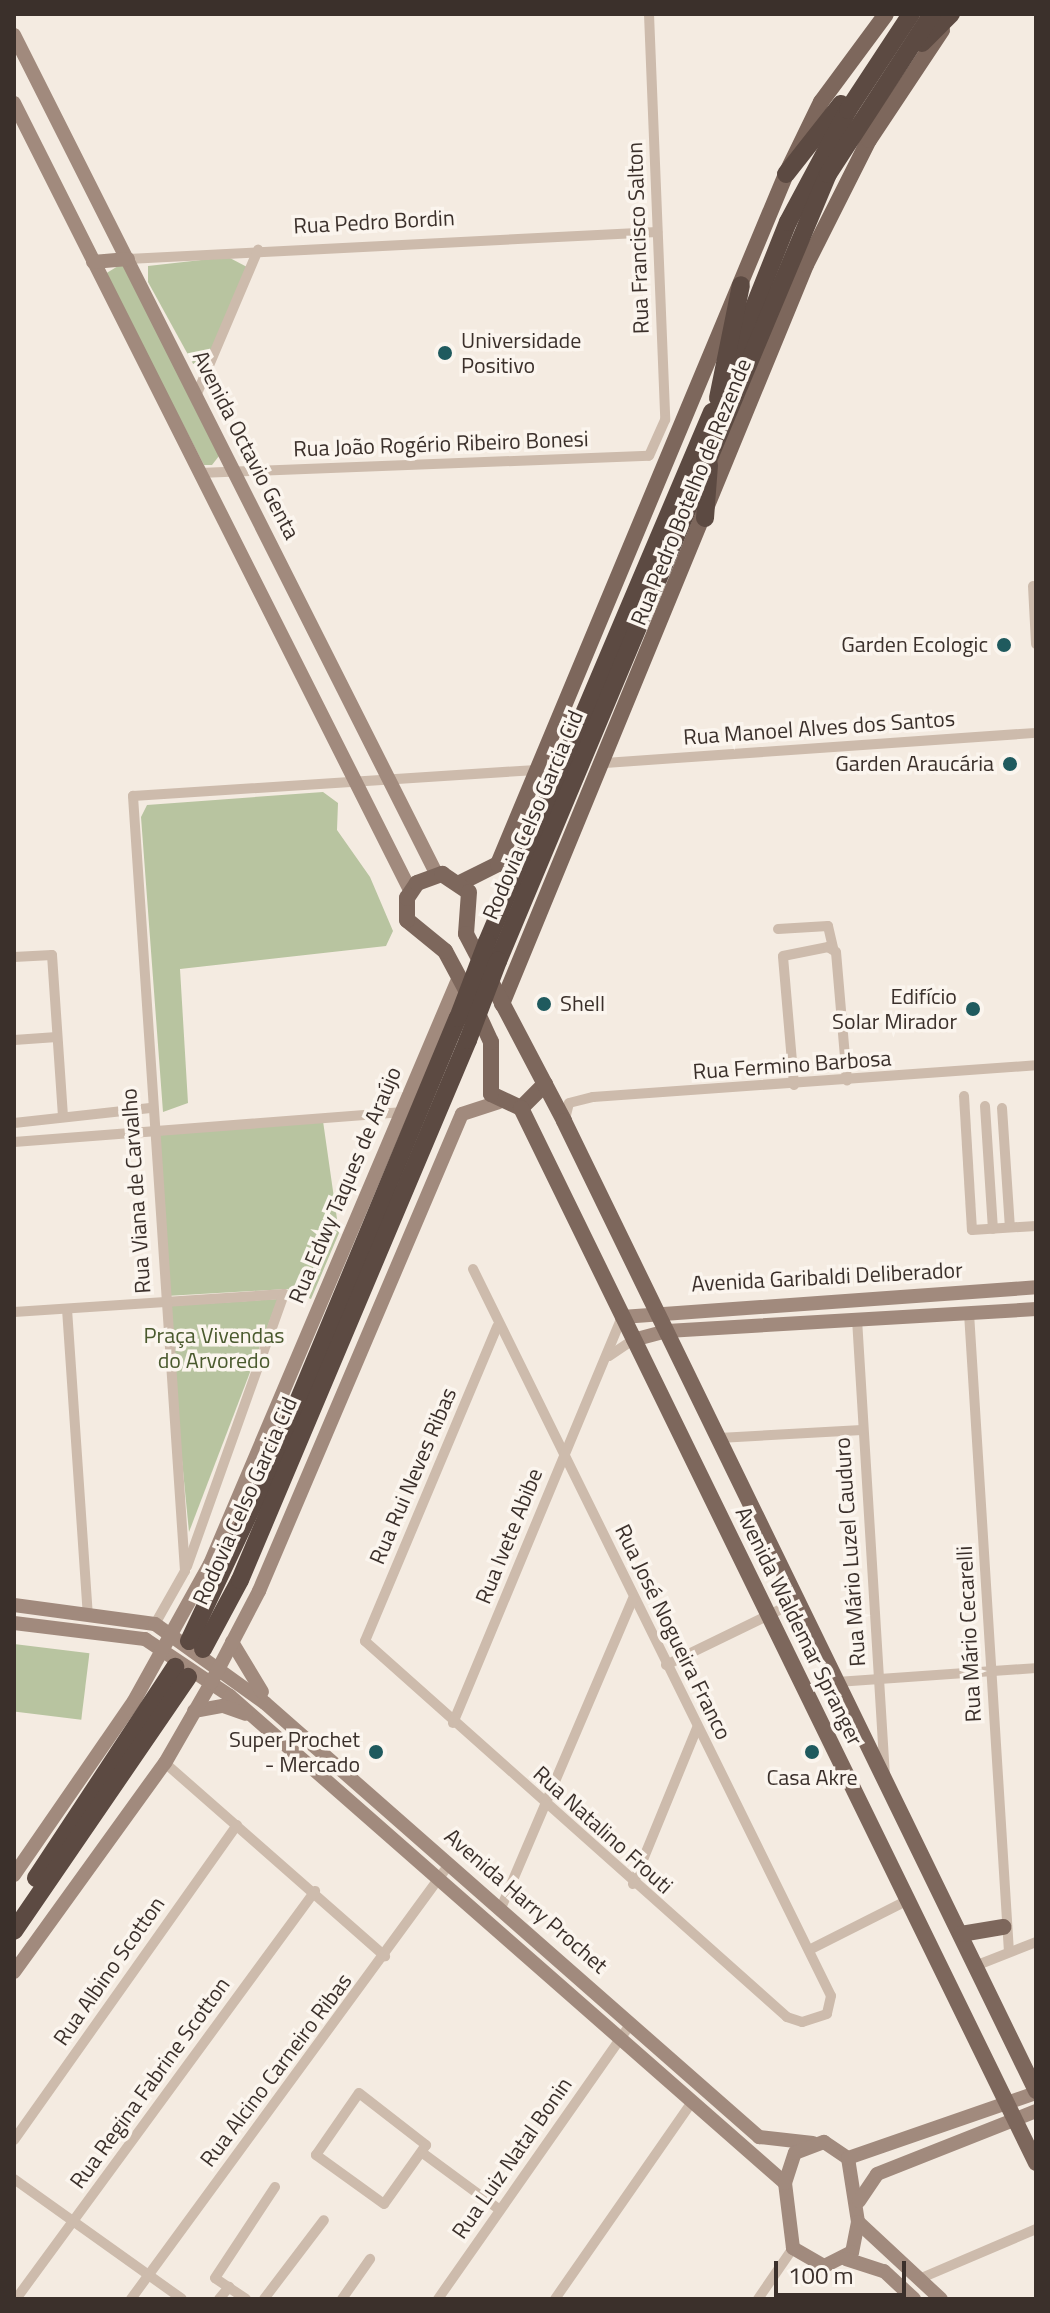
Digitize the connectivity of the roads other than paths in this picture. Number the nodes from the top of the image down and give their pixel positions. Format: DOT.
graph roads {
  1 [pos="649,14"];
  2 [pos="886,14"];
  3 [pos="911,14"];
  4 [pos="932,14"];
  5 [pos="952,14"];
  6 [pos="14,35"];
  7 [pos="887,46"];
  8 [pos="886,79"];
  9 [pos="14,103"];
  10 [pos="786,174"];
  11 [pos="657,232"];
  12 [pos="258,250"];
  13 [pos="128,259"];
  14 [pos="93,262"];
  15 [pos="741,285"];
  16 [pos="196,396"];
  17 [pos="718,398"];
  18 [pos="665,402"];
  19 [pos="691,403"];
  20 [pos="711,445"];
  21 [pos="649,456"];
  22 [pos="235,470"];
  23 [pos="199,473"];
  24 [pos="661,476"];
  25 [pos="705,518"];
  26 [pos="1033,586"];
  27 [pos="1036,644"];
  28 [pos="1036,733"];
  29 [pos="605,763"];
  30 [pos="541,770"];
  31 [pos="387,780"];
  32 [pos="352,782"];
  33 [pos="437,875"];
  34 [pos="462,882"];
  35 [pos="410,890"];
  36 [pos="778,929"];
  37 [pos="833,948"];
  38 [pos="14,957"];
  39 [pos="459,977"];
  40 [pos="502,1004"];
  41 [pos="57,1037"];
  42 [pos="14,1040"];
  43 [pos="1036,1065"];
  44 [pos="847,1081"];
  45 [pos="545,1084"];
  46 [pos="794,1085"];
  47 [pos="964,1096"];
  48 [pos="498,1102"];
  49 [pos="985,1106"];
  50 [pos="150,1108"];
  51 [pos="521,1108"];
  52 [pos="1002,1108"];
  53 [pos="400,1112"];
  54 [pos="63,1117"];
  55 [pos="564,1121"];
  56 [pos="14,1123"];
  57 [pos="151,1127"];
  58 [pos="14,1142"];
  59 [pos="1036,1226"];
  60 [pos="1010,1227"];
  61 [pos="993,1229"];
  62 [pos="473,1269"];
  63 [pos="1036,1287"];
  64 [pos="164,1302"];
  65 [pos="67,1309"];
  66 [pos="655,1309"];
  67 [pos="1036,1309"];
  68 [pos="14,1312"];
  69 [pos="969,1313"];
  70 [pos="622,1317"];
  71 [pos="857,1319"];
  72 [pos="497,1327"];
  73 [pos="667,1331"];
  74 [pos="633,1340"];
  75 [pos="602,1363"];
  76 [pos="862,1430"];
  77 [pos="719,1438"];
  78 [pos="565,1454"];
  79 [pos="218,1544"];
  80 [pos="185,1571"];
  81 [pos="633,1599"];
  82 [pos="798,1601"];
  83 [pos="14,1605"];
  84 [pos="88,1614"];
  85 [pos="769,1615"];
  86 [pos="14,1623"];
  87 [pos="155,1624"];
  88 [pos="145,1639"];
  89 [pos="365,1641"];
  90 [pos="188,1642"];
  91 [pos="232,1642"];
  92 [pos="163,1651"];
  93 [pos="666,1665"];
  94 [pos="155,1667"];
  95 [pos="1036,1668"];
  96 [pos="991,1671"];
  97 [pos="215,1676"];
  98 [pos="879,1678"];
  99 [pos="837,1682"];
  100 [pos="194,1711"];
  101 [pos="267,1715"];
  102 [pos="453,1723"];
  103 [pos="697,1728"];
  104 [pos="165,1763"];
  105 [pos="886,1783"];
  106 [pos="548,1807"];
  107 [pos="237,1825"];
  108 [pos="450,1863"];
  109 [pos="14,1875"];
  110 [pos="439,1877"];
  111 [pos="633,1884"];
  112 [pos="315,1891"];
  113 [pos="908,1900"];
  114 [pos="501,1908"];
  115 [pos="14,1910"];
  116 [pos="1003,1927"];
  117 [pos="14,1931"];
  118 [pos="961,1934"];
  119 [pos="1036,1942"];
  120 [pos="809,1950"];
  121 [pos="1009,1952"];
  122 [pos="385,1956"];
  123 [pos="975,1966"];
  124 [pos="14,1972"];
  125 [pos="827,2014"];
  126 [pos="631,2023"];
  127 [pos="619,2040"];
  128 [pos="1036,2092"];
  129 [pos="691,2103"];
  130 [pos="1036,2111"];
  131 [pos="1011,2112"];
  132 [pos="14,2140"];
  133 [pos="813,2143"];
  134 [pos="424,2154"];
  135 [pos="848,2158"];
  136 [pos="1036,2163"];
  137 [pos="14,2179"];
  138 [pos="785,2183"];
  139 [pos="275,2187"];
  140 [pos="858,2202"];
  141 [pos="500,2210"];
  142 [pos="324,2220"];
  143 [pos="858,2222"];
  144 [pos="72,2223"];
  145 [pos="1036,2229"];
  146 [pos="793,2248"];
  147 [pos="370,2259"];
  148 [pos="846,2259"];
  149 [pos="150,2272"];
  150 [pos="919,2279"];
  151 [pos="229,2287"];
  152 [pos="16,2299"];
  153 [pos="131,2299"];
  154 [pos="182,2299"];
  155 [pos="219,2299"];
  156 [pos="246,2299"];
  157 [pos="264,2299"];
  158 [pos="342,2299"];
  159 [pos="438,2299"];
  160 [pos="555,2299"];
  161 [pos="758,2299"];
  162 [pos="913,2299"];
  163 [pos="941,2299"];
  1 -- 11 [label="street, Rua Francisco Salton"];
  2 -- 10 [label="main road"];
  3 -- 7 [label="highway, Rodovia Celso Garcia Cid"];
  4 -- 8 [label="highway, Rodovia Celso Garcia Cid"];
  5 -- 8 [label="highway"];
  5 -- 25 [label="main road, Rua Pedro Botelho de Rezende"];
  6 -- 13 [label="street, Avenida Octavio Genta"];
  7 -- 10 [label="highway"];
  7 -- 17 [label="highway, Rodovia Celso Garcia Cid"];
  8 -- 20 [label="highway, Rodovia Celso Garcia Cid"];
  9 -- 14 [label="street"];
  10 -- 15 [label="main road"];
  11 -- 12 [label="street, Rua Pedro Bordin"];
  11 -- 18 [label="street, Rua Francisco Salton"];
  12 -- 13 [label="street, Rua Pedro Bordin"];
  12 -- 16 [label="street"];
  13 -- 14 [label="street, Rua Pedro Bordin"];
  13 -- 16 [label="street, Avenida Octavio Genta"];
  14 -- 23 [label="street"];
  15 -- 17 [label="highway"];
  15 -- 19 [label="main road"];
  16 -- 22 [label="street, Avenida Octavio Genta"];
  17 -- 90 [label="highway, Rodovia Celso Garcia Cid, bridge"];
  18 -- 19 [label="street"];
  18 -- 21 [label="street, Rua Francisco Salton"];
  19 -- 24 [label="main road"];
  20 -- 25 [label="highway"];
  20 -- 90 [label="highway, Rodovia Celso Garcia Cid, bridge"];
  21 -- 22 [label="street, Rua João Rogério Ribeiro Bonesi"];
  21 -- 24 [label="street"];
  22 -- 23 [label="street"];
  22 -- 31 [label="street, Avenida Octavio Genta"];
  23 -- 32 [label="street"];
  24 -- 30 [label="main road"];
  25 -- 29 [label="main road, Rua Pedro Botelho de Rezende"];
  26 -- 27 [label="street"];
  28 -- 29 [label="street, Rua Manoel Alves dos Santos"];
  29 -- 40 [label="main road, Rua Pedro Botelho de Rezende"];
  30 -- 31 [label="street"];
  30 -- 34 [label="main road"];
  31 -- 32 [label="street"];
  31 -- 33 [label="street, Avenida Octavio Genta"];
  32 -- 35 [label="street"];
  32 -- 50 [label="street, Rua Viana de Carvalho"];
  33 -- 34 [label="main road"];
  33 -- 35 [label="main road"];
  34 -- 40 [label="main road, Avenida Waldemar Spranger"];
  35 -- 39 [label="main road"];
  36 -- 37 [label="street"];
  37 -- 44 [label="street"];
  37 -- 46 [label="street"];
  38 -- 41 [label="street"];
  39 -- 48 [label="main road"];
  39 -- 53 [label="street, Rua Edwy Taques de Araújo"];
  40 -- 45 [label="main road, Avenida Waldemar Spranger"];
  41 -- 42 [label="street"];
  41 -- 54 [label="street"];
  43 -- 44 [label="street, Rua Fermino Barbosa"];
  44 -- 46 [label="street, Rua Fermino Barbosa"];
  45 -- 51 [label="main road"];
  45 -- 55 [label="main road, Avenida Waldemar Spranger"];
  46 -- 55 [label="street, Rua Fermino Barbosa"];
  47 -- 61 [label="street"];
  48 -- 51 [label="main road"];
  48 -- 91 [label="street"];
  49 -- 61 [label="street"];
  50 -- 54 [label="street"];
  50 -- 57 [label="street, Rua Viana de Carvalho"];
  51 -- 70 [label="main road, Avenida Waldemar Spranger"];
  52 -- 60 [label="street"];
  53 -- 57 [label="street"];
  53 -- 79 [label="street, Rua Edwy Taques de Araújo"];
  54 -- 56 [label="street"];
  55 -- 66 [label="main road, Avenida Waldemar Spranger"];
  57 -- 58 [label="street"];
  57 -- 64 [label="street, Rua Viana de Carvalho"];
  59 -- 60 [label="street"];
  60 -- 61 [label="street"];
  62 -- 72 [label="street, Rua José Nogueira Franco"];
  63 -- 66 [label="street, Avenida Garibaldi Deliberador"];
  64 -- 65 [label="street"];
  64 -- 80 [label="street, Rua Viana de Carvalho"];
  64 -- 80 [label="street"];
  65 -- 68 [label="street"];
  65 -- 84 [label="street"];
  66 -- 70 [label="street, Avenida Garibaldi Deliberador"];
  66 -- 73 [label="main road, Avenida Waldemar Spranger"];
  67 -- 69 [label="street, Avenida Garibaldi Deliberador"];
  69 -- 71 [label="street, Avenida Garibaldi Deliberador"];
  69 -- 96 [label="street, Rua Mário Cecarelli"];
  70 -- 74 [label="main road, Avenida Waldemar Spranger"];
  70 -- 75 [label="street, Rua Ivete Abibe"];
  71 -- 73 [label="street, Avenida Garibaldi Deliberador"];
  71 -- 76 [label="street, Rua Mário Luzel Cauduro"];
  72 -- 78 [label="street, Rua José Nogueira Franco"];
  72 -- 89 [label="street, Rua Rui Neves Ribas"];
  73 -- 74 [label="street, Avenida Garibaldi Deliberador"];
  73 -- 77 [label="main road, Avenida Waldemar Spranger"];
  74 -- 75 [label="street"];
  74 -- 85 [label="main road, Avenida Waldemar Spranger"];
  75 -- 78 [label="street, Rua Ivete Abibe"];
  76 -- 77 [label="street"];
  76 -- 98 [label="street, Rua Mário Luzel Cauduro"];
  77 -- 82 [label="main road, Avenida Waldemar Spranger"];
  78 -- 81 [label="street, Rua José Nogueira Franco"];
  78 -- 102 [label="street, Rua Ivete Abibe"];
  79 -- 90 [label="street, Rodovia Celso Garcia Cid"];
  80 -- 87 [label="street"];
  81 -- 93 [label="street, Rua José Nogueira Franco"];
  81 -- 106 [label="street"];
  82 -- 85 [label="street"];
  82 -- 99 [label="main road, Avenida Waldemar Spranger"];
  83 -- 84 [label="street"];
  84 -- 87 [label="street"];
  85 -- 93 [label="street"];
  85 -- 113 [label="main road, Avenida Waldemar Spranger"];
  86 -- 88 [label="street"];
  87 -- 90 [label="street"];
  88 -- 92 [label="street"];
  88 -- 94 [label="street"];
  89 -- 102 [label="street, Rua Natalino Frouti"];
  90 -- 92 [label="street, Rodovia Celso Garcia Cid"];
  90 -- 97 [label="street"];
  91 -- 97 [label="street"];
  91 -- 101 [label="street"];
  92 -- 94 [label="street, Rodovia Celso Garcia Cid"];
  92 -- 97 [label="street"];
  93 -- 103 [label="street, Rua José Nogueira Franco"];
  94 -- 109 [label="street, Rodovia Celso Garcia Cid"];
  95 -- 96 [label="street"];
  96 -- 98 [label="street"];
  96 -- 116 [label="street, Rua Mário Cecarelli"];
  97 -- 100 [label="street"];
  97 -- 101 [label="street, Avenida Harry Prochet"];
  98 -- 99 [label="street"];
  98 -- 105 [label="street, Rua Mário Luzel Cauduro"];
  99 -- 105 [label="main road, Avenida Waldemar Spranger"];
  100 -- 101 [label="street"];
  100 -- 104 [label="street"];
  101 -- 108 [label="street, Avenida Harry Prochet"];
  101 -- 110 [label="street, Avenida Harry Prochet"];
  102 -- 106 [label="street, Rua Natalino Frouti"];
  103 -- 111 [label="street"];
  103 -- 120 [label="street, Rua José Nogueira Franco"];
  104 -- 107 [label="street"];
  104 -- 124 [label="street"];
  105 -- 118 [label="main road, Avenida Waldemar Spranger"];
  106 -- 111 [label="street, Rua Natalino Frouti"];
  106 -- 114 [label="street"];
  107 -- 112 [label="street"];
  107 -- 132 [label="street, Rua Albino Scotton"];
  108 -- 110 [label="street, Rua Alcino Carneiro Ribas"];
  108 -- 114 [label="street, Avenida Harry Prochet"];
  110 -- 122 [label="street, Rua Alcino Carneiro Ribas"];
  110 -- 127 [label="street, Avenida Harry Prochet"];
  111 -- 125 [label="street, Rua Natalino Frouti"];
  112 -- 122 [label="street"];
  112 -- 144 [label="street, Rua Regina Fabrine Scotton"];
  113 -- 120 [label="street"];
  113 -- 131 [label="main road, Avenida Waldemar Spranger"];
  114 -- 126 [label="street, Avenida Harry Prochet"];
  115 -- 117 [label="highway"];
  116 -- 118 [label="main road"];
  116 -- 121 [label="street, Rua Mário Cecarelli"];
  118 -- 123 [label="main road, Avenida Waldemar Spranger"];
  119 -- 121 [label="street"];
  120 -- 125 [label="street, Rua José Nogueira Franco"];
  121 -- 123 [label="street"];
  122 -- 149 [label="street, Rua Alcino Carneiro Ribas"];
  123 -- 128 [label="main road, Avenida Waldemar Spranger"];
  126 -- 127 [label="street, Rua Luiz Natal Bonin"];
  126 -- 133 [label="street, Avenida Harry Prochet"];
  127 -- 129 [label="street, Avenida Harry Prochet"];
  127 -- 141 [label="street, Rua Luiz Natal Bonin"];
  128 -- 131 [label="street"];
  129 -- 138 [label="street, Avenida Harry Prochet"];
  129 -- 160 [label="street"];
  130 -- 131 [label="street"];
  131 -- 135 [label="street"];
  131 -- 136 [label="main road, Avenida Waldemar Spranger"];
  131 -- 140 [label="street"];
  133 -- 135 [label="street"];
  133 -- 138 [label="street"];
  134 -- 134 [label="street"];
  134 -- 141 [label="street"];
  135 -- 140 [label="street"];
  137 -- 144 [label="street"];
  138 -- 146 [label="street"];
  139 -- 151 [label="street"];
  140 -- 143 [label="street"];
  141 -- 159 [label="street, Rua Luiz Natal Bonin"];
  142 -- 157 [label="street"];
  143 -- 148 [label="street"];
  143 -- 150 [label="street"];
  144 -- 149 [label="street"];
  144 -- 152 [label="street, Rua Regina Fabrine Scotton"];
  145 -- 150 [label="street"];
  146 -- 148 [label="street"];
  146 -- 161 [label="street"];
  147 -- 158 [label="street"];
  148 -- 162 [label="street"];
  149 -- 153 [label="street, Rua Alcino Carneiro Ribas"];
  149 -- 154 [label="street"];
  150 -- 163 [label="street"];
  151 -- 155 [label="street"];
  151 -- 156 [label="street"];
}
